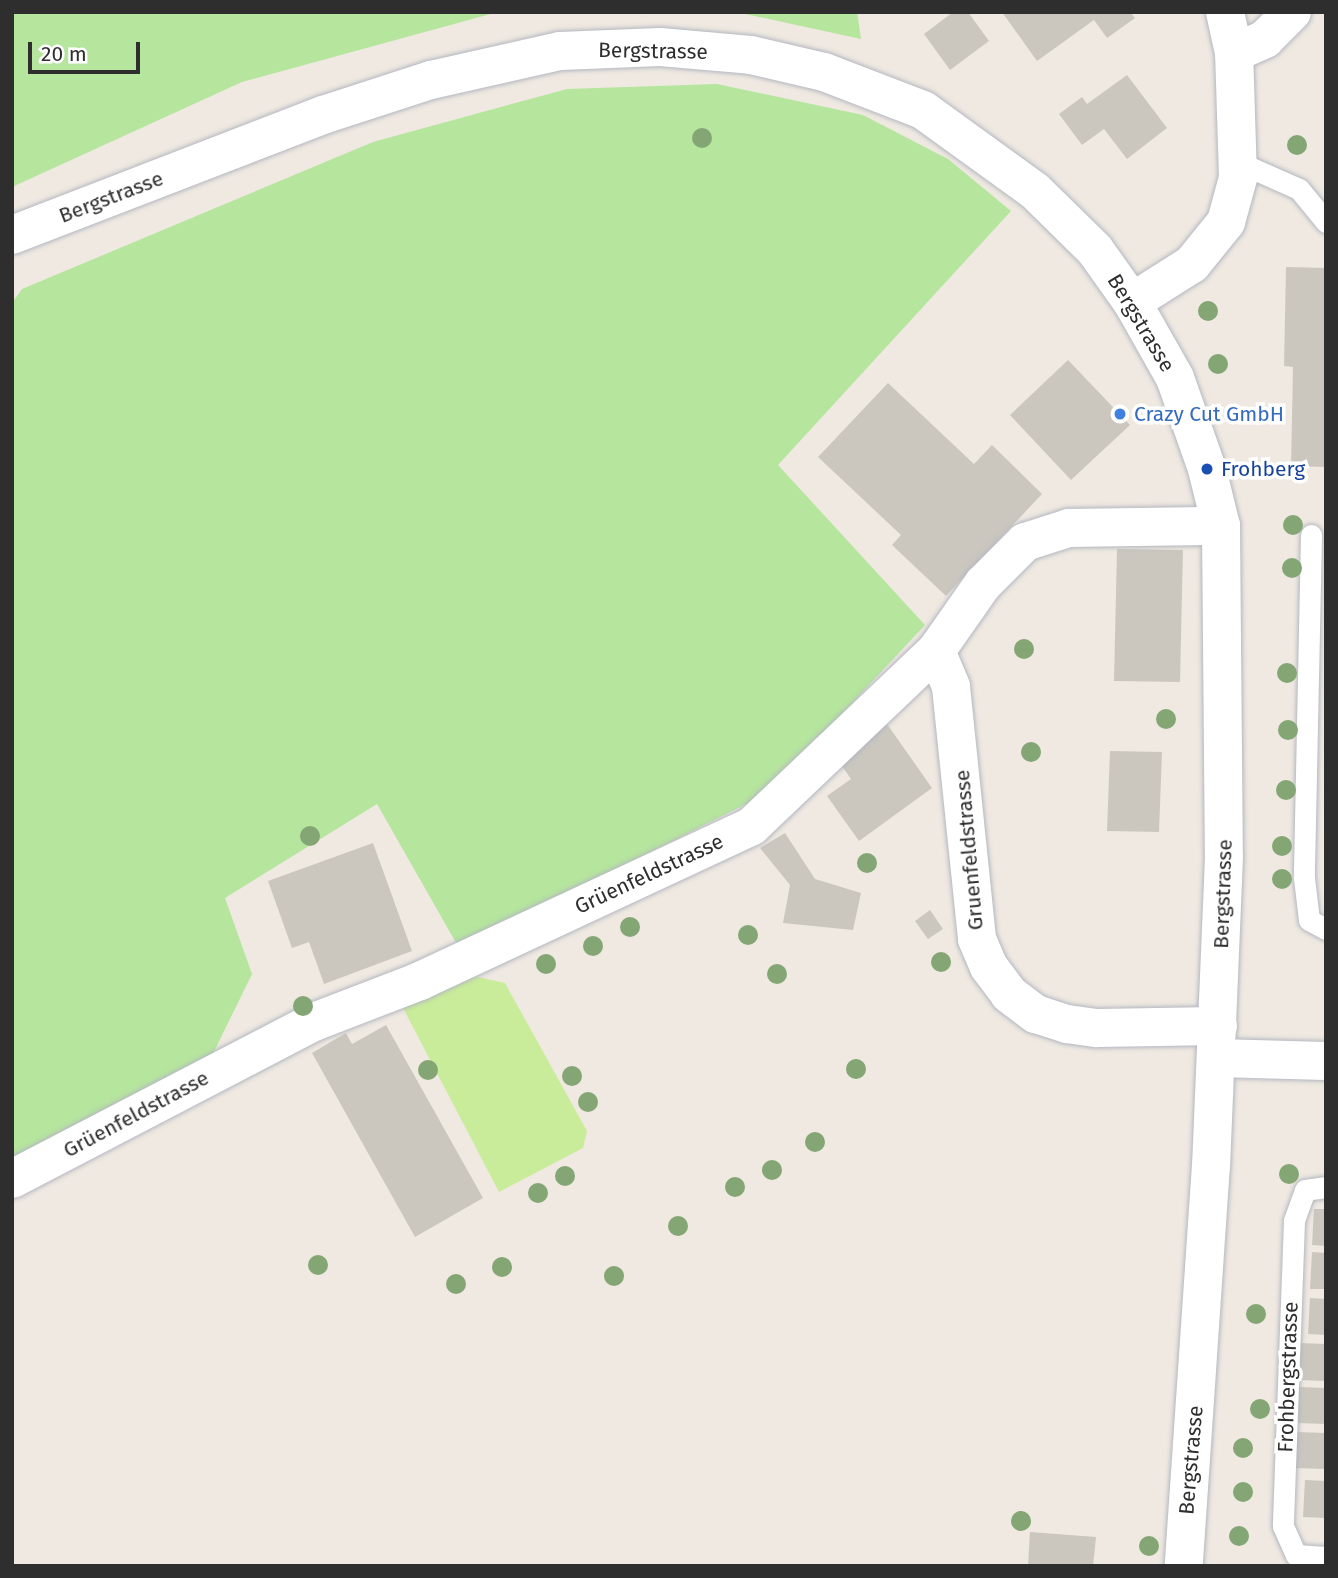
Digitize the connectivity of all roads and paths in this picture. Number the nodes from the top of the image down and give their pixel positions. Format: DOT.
graph roads {
  1 [pos="1225,12"];
  2 [pos="1293,12"];
  3 [pos="1234,53"];
  4 [pos="1238,162"];
  5 [pos="1326,222"];
  6 [pos="12,236"];
  7 [pos="1132,302"];
  8 [pos="1221,526"];
  9 [pos="1311,535"];
  10 [pos="936,651"];
  11 [pos="1326,929"];
  12 [pos="1217,1042"];
  13 [pos="1326,1061"];
  14 [pos="12,1179"];
  15 [pos="1326,1187"];
  16 [pos="1326,1557"];
  17 [pos="1184,1566"];
  1 -- 3 [label="street"];
  2 -- 3 [label="street"];
  3 -- 4 [label="street"];
  4 -- 5 [label="lane"];
  4 -- 7 [label="street"];
  6 -- 7 [label="street, Bergstrasse"];
  7 -- 8 [label="street, Bergstrasse"];
  8 -- 10 [label="street, Grüenfeldstrasse"];
  8 -- 12 [label="street, Bergstrasse"];
  9 -- 11 [label="lane"];
  10 -- 12 [label="street, Gruenfeldstrasse"];
  10 -- 14 [label="street, Grüenfeldstrasse"];
  12 -- 13 [label="street"];
  12 -- 17 [label="street, Bergstrasse"];
  15 -- 16 [label="lane, Frohbergstrasse"];
}
